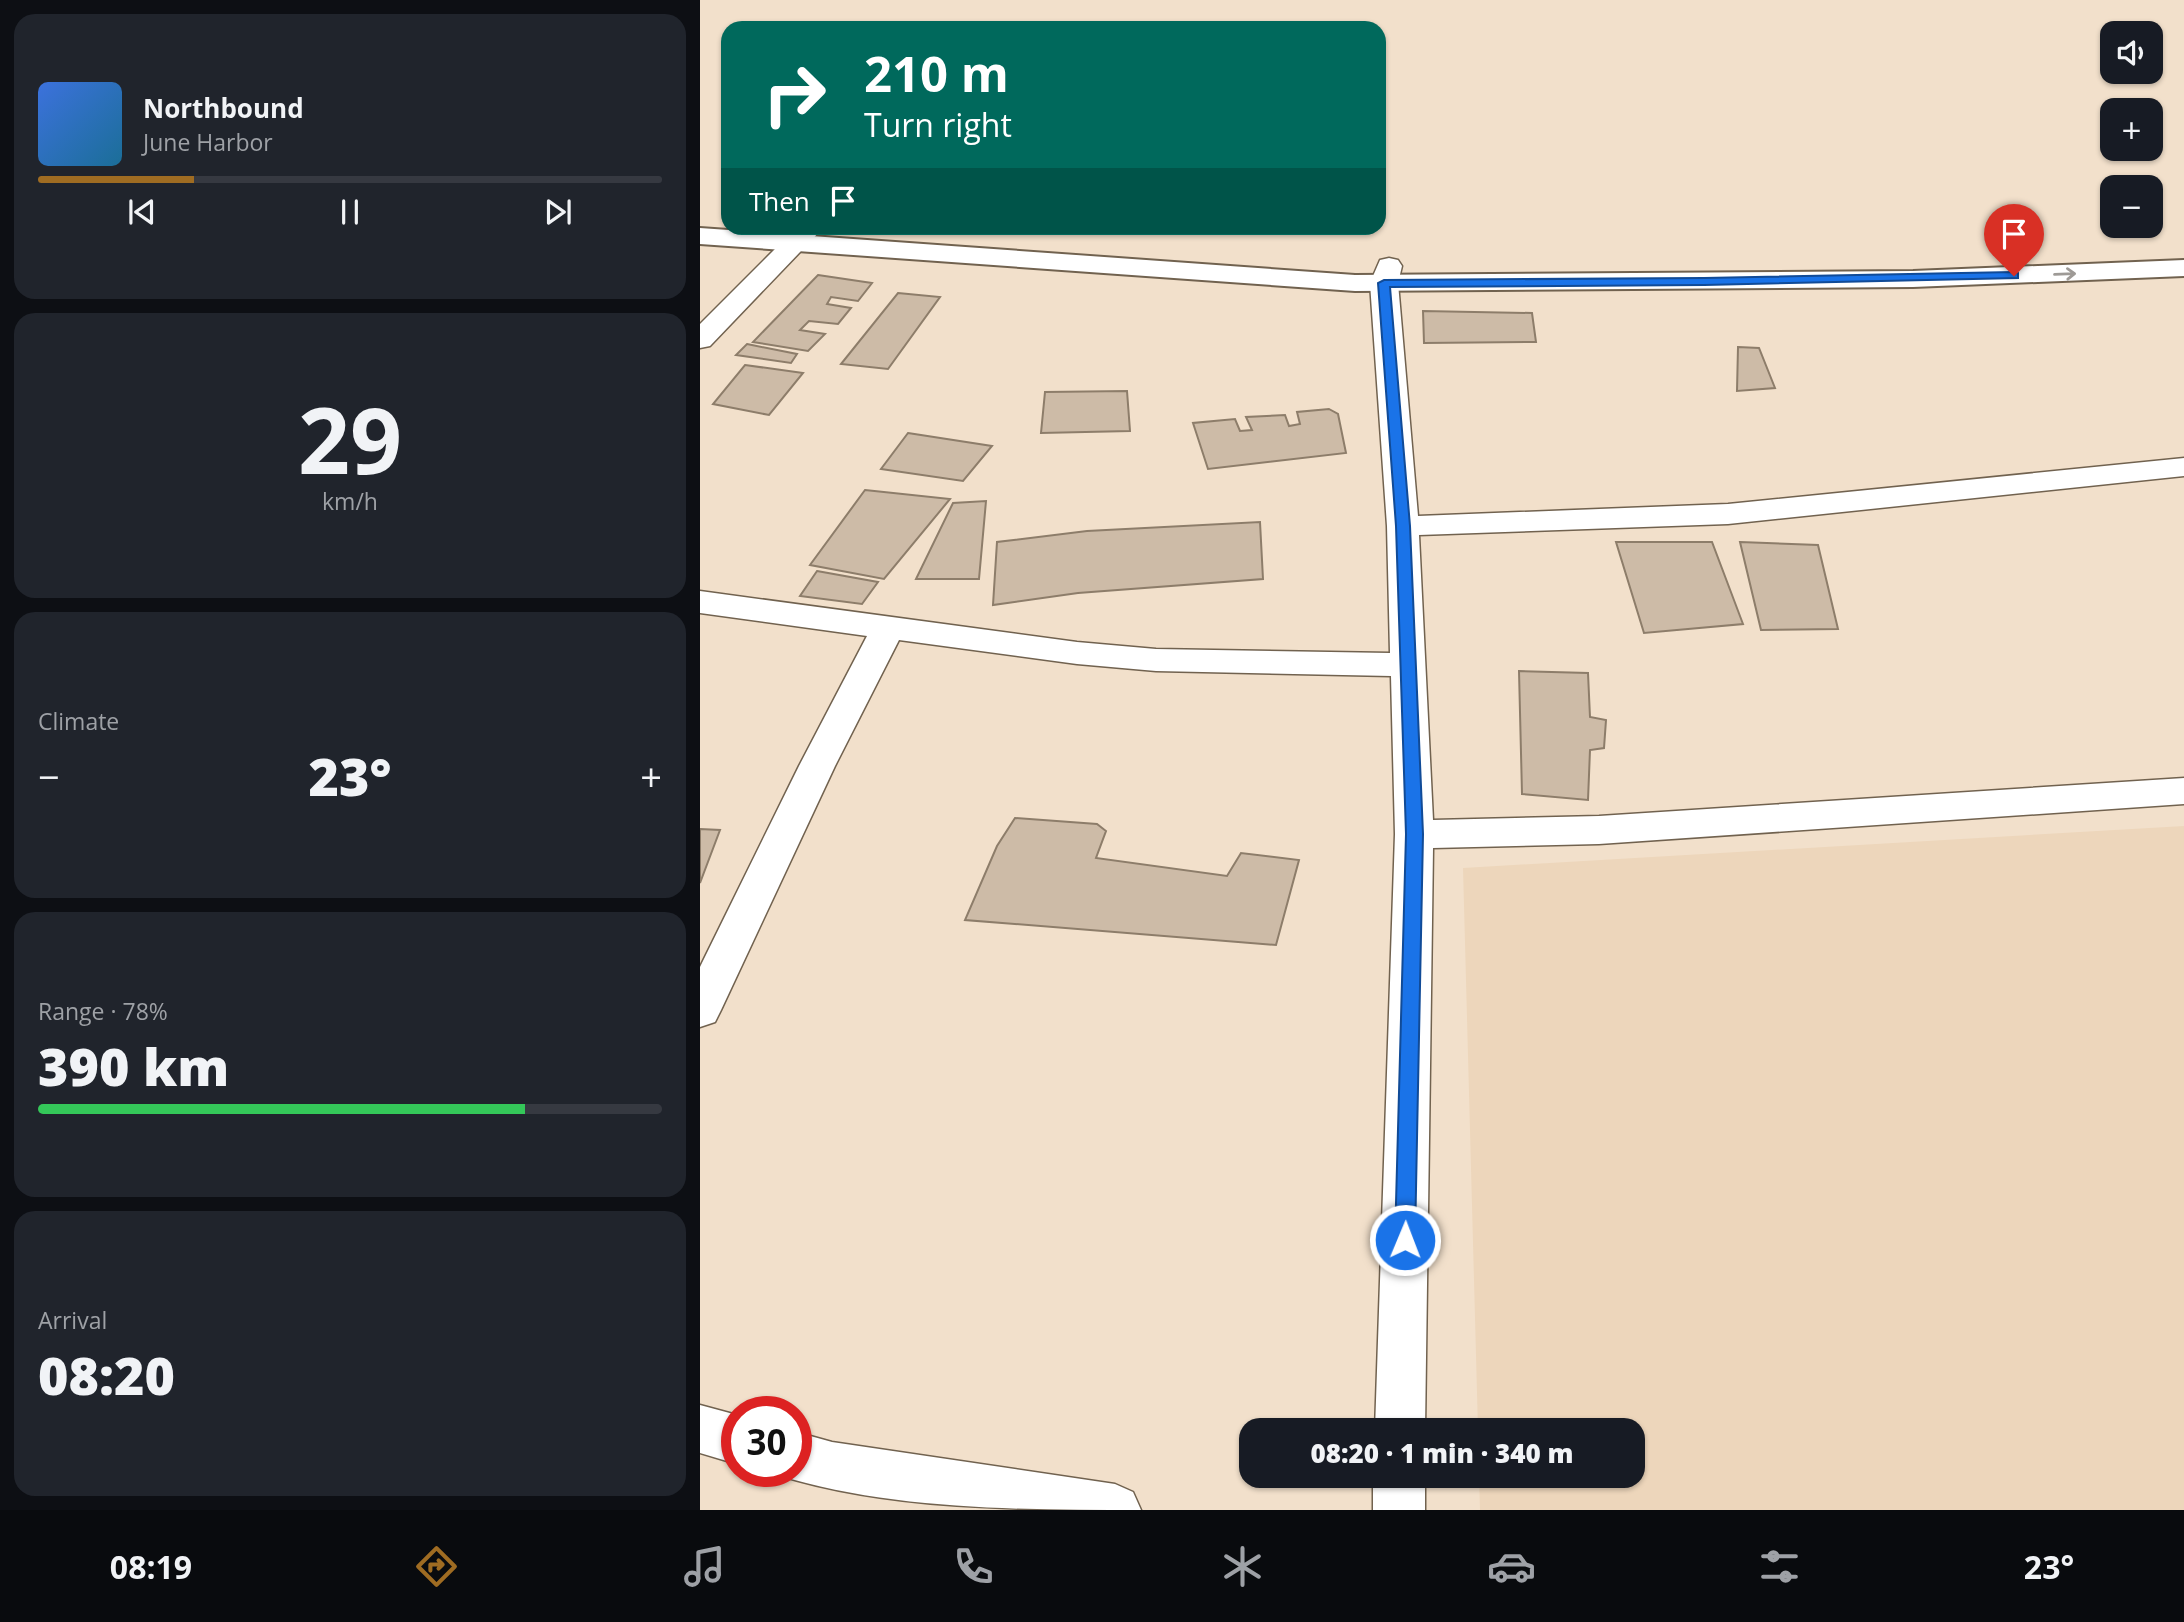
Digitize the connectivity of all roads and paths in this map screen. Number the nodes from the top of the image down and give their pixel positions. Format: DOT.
graph roads {
  1 [pos="700,218"];
  2 [pos="721,220"];
  3 [pos="736,235"];
  4 [pos="805,235"];
  5 [pos="824,235"];
  6 [pos="700,236"];
  7 [pos="2184,247"];
  8 [pos="2184,268"];
  9 [pos="1386,275"];
  10 [pos="700,340"];
  11 [pos="2184,467"];
  12 [pos="1403,526"];
  13 [pos="700,602"];
  14 [pos="888,629"];
  15 [pos="1408,665"];
  16 [pos="2184,791"];
  17 [pos="1414,834"];
  18 [pos="700,1010"];
  19 [pos="1401,1418"];
  20 [pos="700,1429"];
  21 [pos="721,1435"];
  22 [pos="812,1461"];
  23 [pos="1399,1488"];
  24 [pos="1115,1510"];
  25 [pos="1399,1510"];
  1 -- 2 [label="main road"];
  3 -- 6 [label="main road"];
  4 -- 10 [label="street"];
  5 -- 9 [label="main road"];
  7 -- 9 [label="main road"];
  9 -- 8 [label="main road, one-way"];
  9 -- 12 [label="street"];
  11 -- 12 [label="street"];
  12 -- 15 [label="street"];
  13 -- 14 [label="street"];
  14 -- 15 [label="street"];
  14 -- 18 [label="street"];
  15 -- 17 [label="street"];
  16 -- 17 [label="street"];
  17 -- 19 [label="street"];
  20 -- 21 [label="street"];
  22 -- 24 [label="street"];
  23 -- 25 [label="street"];
}
